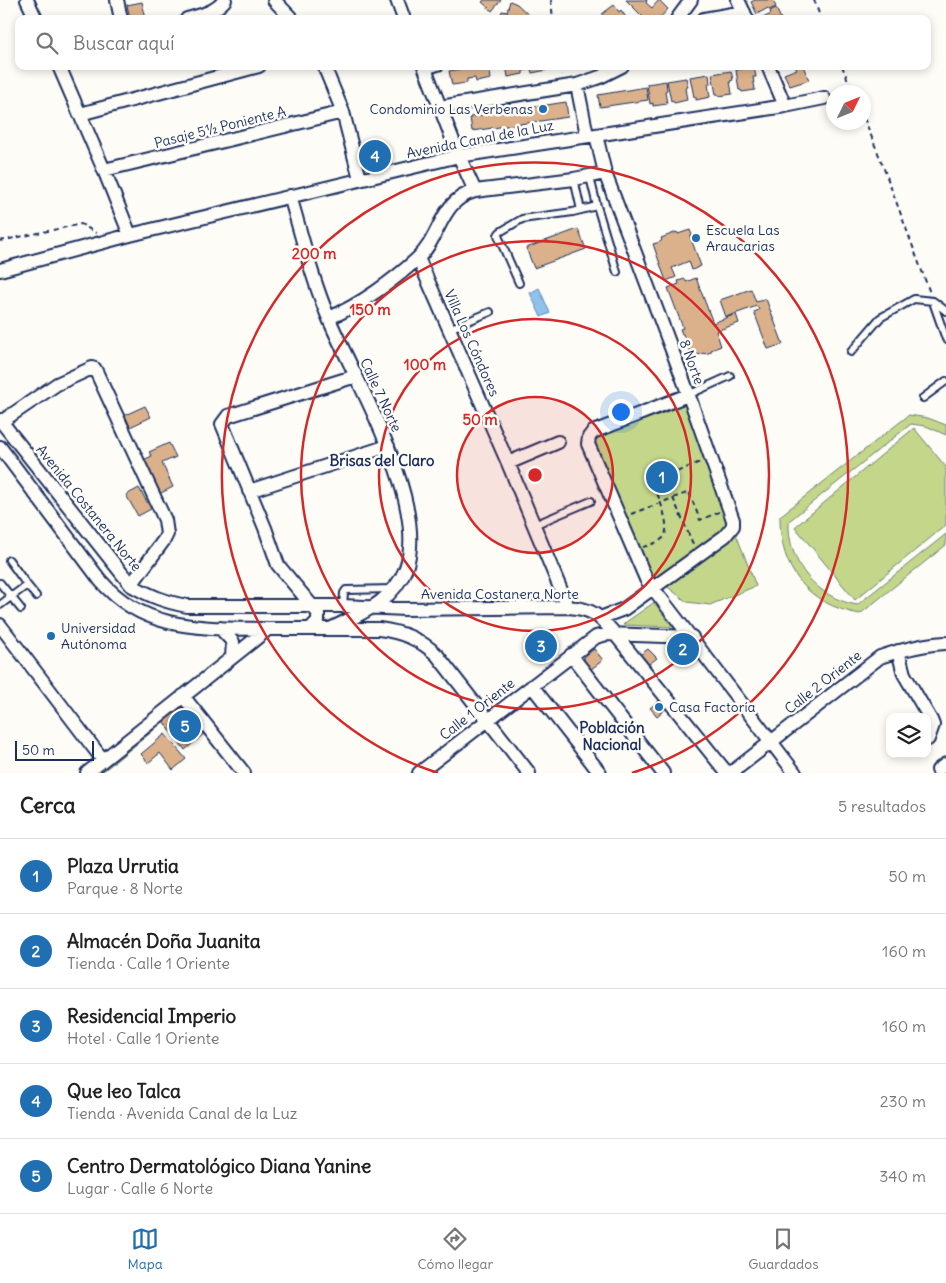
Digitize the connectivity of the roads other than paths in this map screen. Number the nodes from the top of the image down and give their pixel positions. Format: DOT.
graph roads {
  1 [pos="27,0"];
  2 [pos="117,0"];
  3 [pos="225,0"];
  4 [pos="274,0"];
  5 [pos="397,0"];
  6 [pos="691,0"];
  7 [pos="743,10"];
  8 [pos="34,15"];
  9 [pos="120,15"];
  10 [pos="201,15"];
  11 [pos="288,15"];
  12 [pos="403,15"];
  13 [pos="680,15"];
  14 [pos="721,15"];
  15 [pos="61,70"];
  16 [pos="244,70"];
  17 [pos="326,70"];
  18 [pos="425,70"];
  19 [pos="614,70"];
  20 [pos="770,70"];
  21 [pos="577,85"];
  22 [pos="824,98"];
  23 [pos="785,106"];
  24 [pos="440,107"];
  25 [pos="342,112"];
  26 [pos="80,114"];
  27 [pos="592,135"];
  28 [pos="459,156"];
  29 [pos="104,170"];
  30 [pos="605,173"];
  31 [pos="590,177"];
  32 [pos="360,179"];
  33 [pos="574,179"];
  34 [pos="474,191"];
  35 [pos="290,196"];
  36 [pos="597,206"];
  37 [pos="581,210"];
  38 [pos="130,235"];
  39 [pos="418,258"];
  40 [pos="0,270"];
  41 [pos="617,272"];
  42 [pos="519,283"];
  43 [pos="933,301"];
  44 [pos="946,311"];
  45 [pos="490,312"];
  46 [pos="329,318"];
  47 [pos="449,329"];
  48 [pos="946,339"];
  49 [pos="851,352"];
  50 [pos="356,376"];
  51 [pos="730,376"];
  52 [pos="946,381"];
  53 [pos="688,395"];
  54 [pos="923,398"];
  55 [pos="1,421"];
  56 [pos="558,442"];
  57 [pos="388,446"];
  58 [pos="0,447"];
  59 [pos="508,463"];
  60 [pos="250,491"];
  61 [pos="591,501"];
  62 [pos="534,525"];
  63 [pos="9,560"];
  64 [pos="0,583"];
  65 [pos="27,585"];
  66 [pos="131,585"];
  67 [pos="394,588"];
  68 [pos="652,588"];
  69 [pos="36,596"];
  70 [pos="10,597"];
  71 [pos="0,605"];
  72 [pos="313,606"];
  73 [pos="343,606"];
  74 [pos="568,607"];
  75 [pos="374,608"];
  76 [pos="21,610"];
  77 [pos="600,618"];
  78 [pos="0,625"];
  79 [pos="220,628"];
  80 [pos="268,629"];
  81 [pos="310,629"];
  82 [pos="328,629"];
  83 [pos="379,630"];
  84 [pos="615,634"];
  85 [pos="692,637"];
  86 [pos="946,643"];
  87 [pos="898,651"];
  88 [pos="572,656"];
  89 [pos="232,657"];
  90 [pos="532,686"];
  91 [pos="183,696"];
  92 [pos="928,713"];
  93 [pos="931,718"];
  94 [pos="488,720"];
  95 [pos="931,731"];
  96 [pos="771,742"];
  97 [pos="103,760"];
  98 [pos="87,773"];
  99 [pos="244,773"];
  100 [pos="419,773"];
  101 [pos="529,773"];
  102 [pos="600,773"];
  103 [pos="663,773"];
  104 [pos="727,773"];
  105 [pos="731,773"];
  106 [pos="795,773"];
  1 -- 8 [label="street"];
  2 -- 9 [label="street"];
  3 -- 10 [label="street"];
  4 -- 11 [label="street"];
  5 -- 12 [label="street"];
  6 -- 13 [label="street"];
  7 -- 14 [label="street"];
  15 -- 26 [label="street"];
  16 -- 26 [label="street"];
  17 -- 25 [label="street"];
  18 -- 24 [label="street"];
  19 -- 21 [label="street"];
  20 -- 23 [label="street"];
  21 -- 24 [label="street"];
  21 -- 27 [label="street, 8 Norte"];
  22 -- 23 [label="street, Avenida Canal de la Luz"];
  23 -- 27 [label="street, Avenida Canal de la Luz"];
  24 -- 28 [label="street"];
  25 -- 29 [label="street, Pasaje 5½ Poniente A"];
  25 -- 32 [label="street"];
  26 -- 29 [label="street"];
  27 -- 28 [label="street, Avenida Canal de la Luz"];
  27 -- 30 [label="street, 8 Norte"];
  28 -- 32 [label="street, Avenida Canal de la Luz"];
  28 -- 34 [label="street"];
  29 -- 38 [label="street"];
  30 -- 31 [label="street"];
  30 -- 53 [label="street, 8 Norte"];
  31 -- 33 [label="street"];
  31 -- 36 [label="lane"];
  32 -- 35 [label="street, Avenida Canal de la Luz"];
  33 -- 34 [label="street"];
  33 -- 37 [label="lane"];
  34 -- 39 [label="street"];
  35 -- 38 [label="street, Avenida Canal de la Luz"];
  35 -- 46 [label="street, Calle 7 Norte"];
  36 -- 37 [label="lane"];
  36 -- 41 [label="lane"];
  37 -- 42 [label="lane"];
  38 -- 40 [label="street, Avenida Canal de la Luz"];
  39 -- 46 [label="street"];
  39 -- 47 [label="street, Villa Los Cóndores"];
  43 -- 44 [label="lane"];
  43 -- 48 [label="lane"];
  43 -- 49 [label="lane"];
  45 -- 47 [label="lane"];
  46 -- 50 [label="street, Calle 7 Norte"];
  47 -- 59 [label="street, Villa Los Cóndores"];
  50 -- 57 [label="street, Calle 7 Norte"];
  50 -- 60 [label="street"];
  51 -- 53 [label="lane"];
  52 -- 54 [label="lane"];
  53 -- 68 [label="street"];
  53 -- 68 [label="street, 8 Norte"];
  55 -- 66 [label="street, Avenida Costanera Norte"];
  55 -- 66 [label="street"];
  56 -- 59 [label="street"];
  57 -- 60 [label="street"];
  57 -- 67 [label="street, Calle 7 Norte"];
  58 -- 79 [label="street, Avenida Costanera Norte"];
  59 -- 62 [label="street, Villa Los Cóndores"];
  60 -- 72 [label="street"];
  61 -- 62 [label="lane"];
  62 -- 74 [label="street, Villa Los Cóndores"];
  63 -- 65 [label="lane"];
  64 -- 70 [label="lane"];
  65 -- 69 [label="lane"];
  65 -- 70 [label="lane"];
  66 -- 72 [label="street, Avenida Costanera Norte"];
  67 -- 73 [label="lane"];
  67 -- 75 [label="street, Calle 7 Norte"];
  68 -- 77 [label="street"];
  68 -- 85 [label="street, 8 Norte"];
  70 -- 71 [label="lane"];
  70 -- 76 [label="lane"];
  72 -- 73 [label="street, Avenida Costanera Norte"];
  72 -- 81 [label="street"];
  73 -- 75 [label="street, Avenida Costanera Norte"];
  74 -- 75 [label="street, Avenida Costanera Norte"];
  74 -- 77 [label="street, Avenida Costanera Norte"];
  75 -- 82 [label="street, Avenida Costanera Norte"];
  75 -- 83 [label="street"];
  77 -- 84 [label="street, Avenida Costanera Norte"];
  78 -- 97 [label="street"];
  79 -- 80 [label="street, Avenida Costanera Norte"];
  79 -- 89 [label="street"];
  80 -- 81 [label="street, Avenida Costanera Norte"];
  80 -- 89 [label="street"];
  81 -- 82 [label="street, Avenida Costanera Norte"];
  82 -- 83 [label="street, Avenida Costanera Norte"];
  83 -- 94 [label="street, Avenida Costanera Norte"];
  84 -- 85 [label="street, Calle 1 Oriente"];
  84 -- 88 [label="street, Calle 1 Oriente"];
  84 -- 104 [label="street, Avenida Costanera Norte"];
  85 -- 96 [label="street, 8 Norte"];
  86 -- 87 [label="street, Calle 2 Oriente"];
  87 -- 92 [label="street"];
  87 -- 96 [label="street, Calle 2 Oriente"];
  88 -- 90 [label="street, Calle 1 Oriente"];
  88 -- 103 [label="street"];
  89 -- 91 [label="street"];
  90 -- 94 [label="street, Calle 1 Oriente"];
  90 -- 102 [label="street"];
  91 -- 97 [label="street"];
  91 -- 99 [label="street"];
  93 -- 95 [label="street"];
  94 -- 100 [label="street, Calle 1 Oriente"];
  94 -- 101 [label="street"];
  96 -- 105 [label="street, Calle 2 Oriente"];
  96 -- 106 [label="street, 8 Norte"];
  97 -- 98 [label="street"];
}
